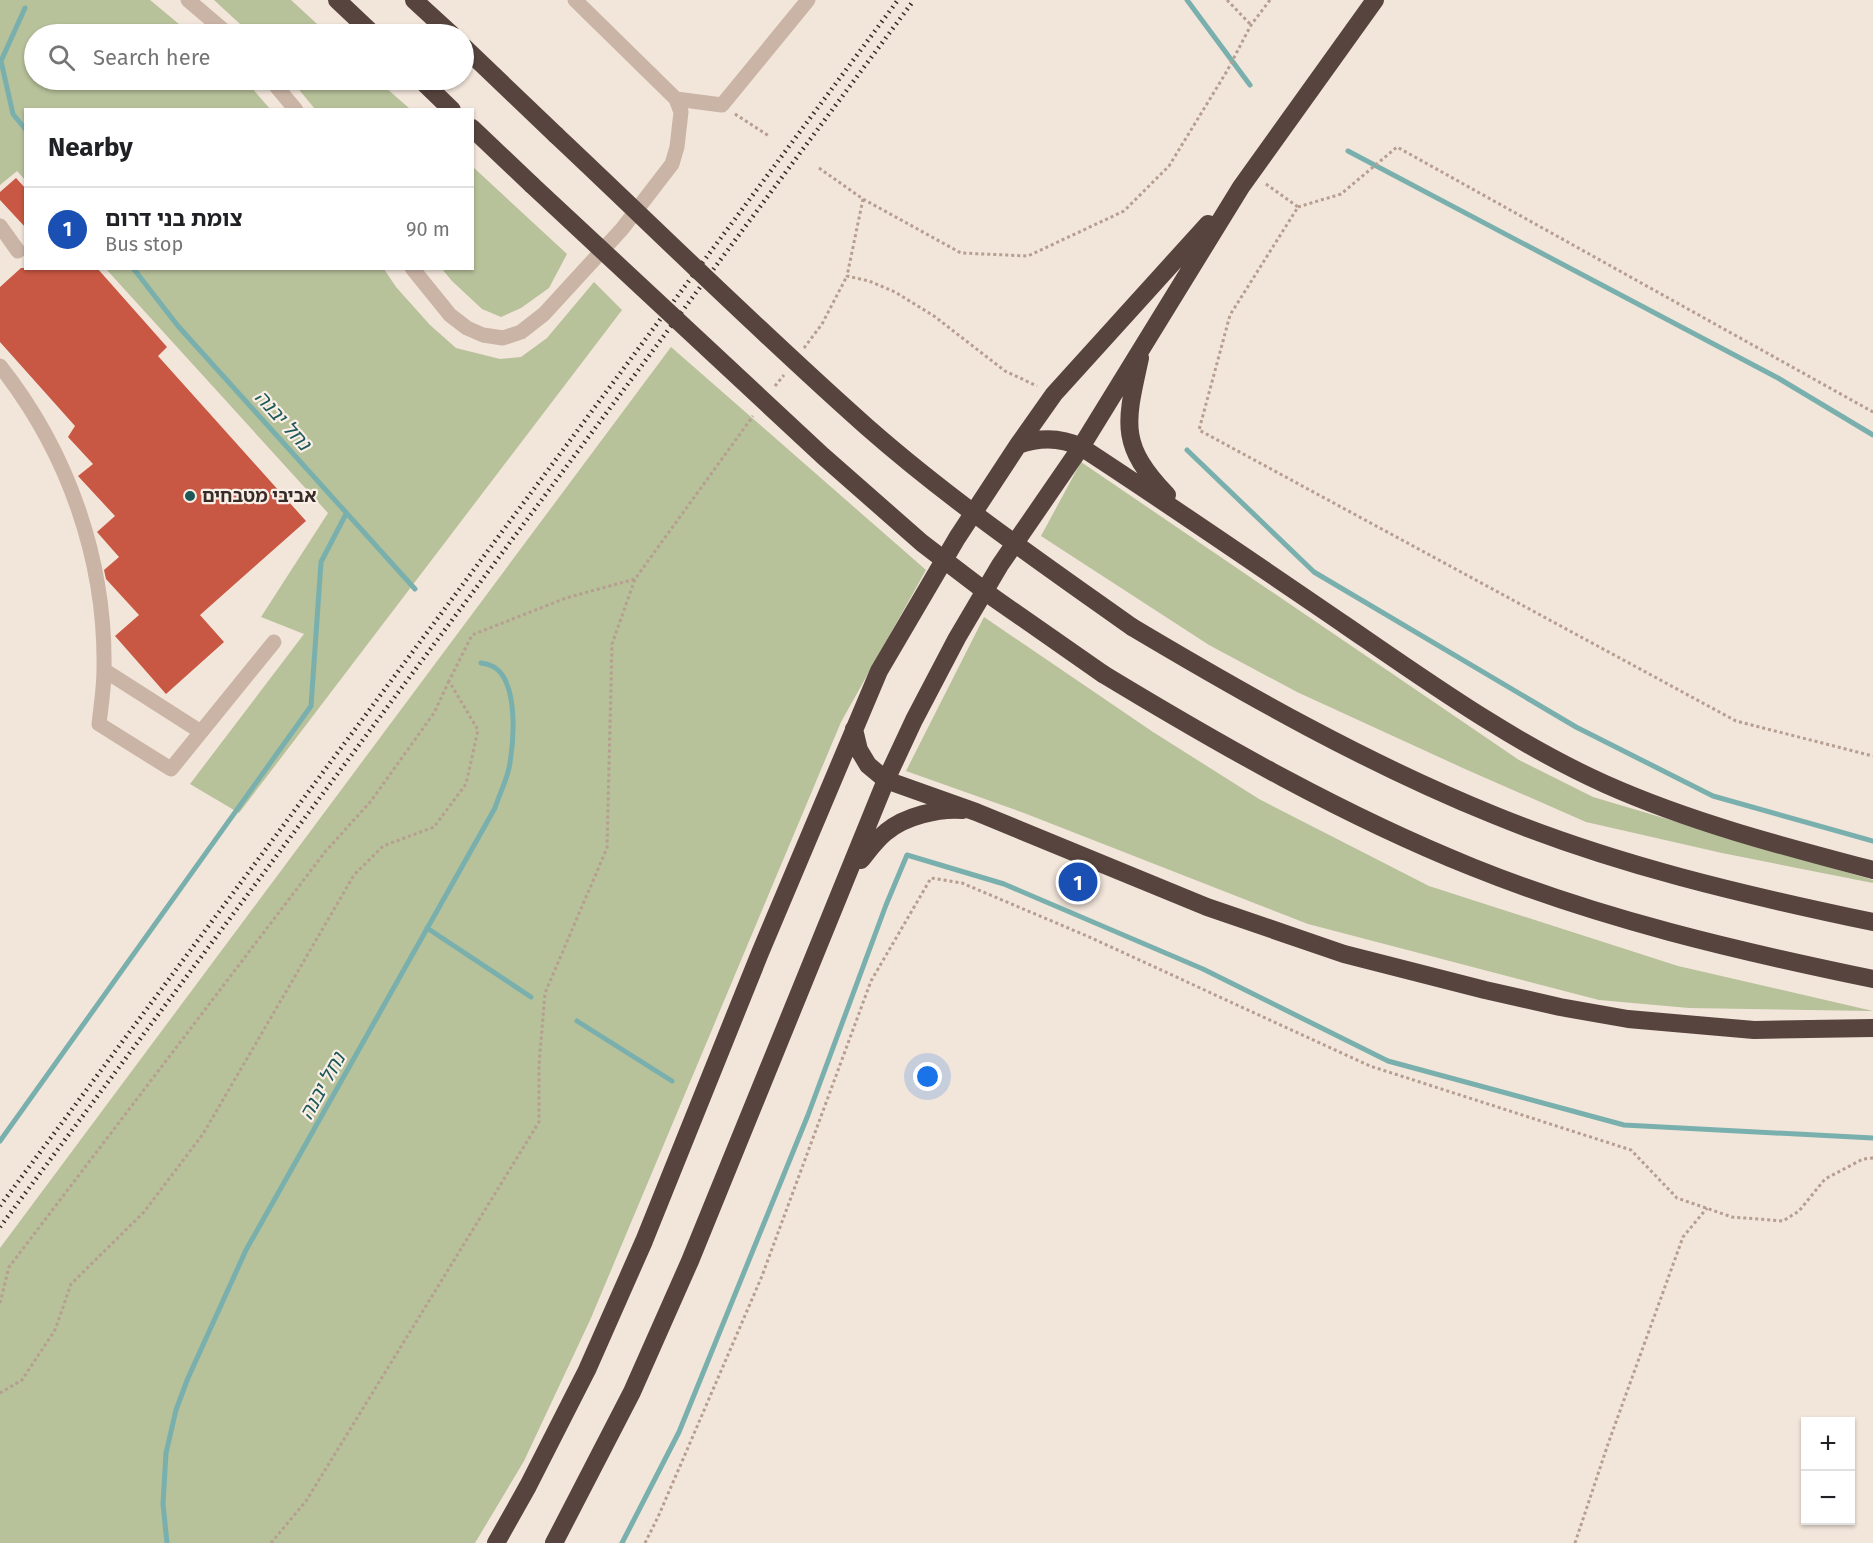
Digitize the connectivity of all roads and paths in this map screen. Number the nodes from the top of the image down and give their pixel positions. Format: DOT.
graph roads {
  1 [pos="188,0"];
  2 [pos="337,0"];
  3 [pos="414,0"];
  4 [pos="425,0"];
  5 [pos="575,0"];
  6 [pos="808,0"];
  7 [pos="1227,0"];
  8 [pos="1270,0"];
  9 [pos="1375,0"];
  10 [pos="216,24"];
  11 [pos="362,24"];
  12 [pos="440,24"];
  13 [pos="447,24"];
  14 [pos="1251,25"];
  15 [pos="474,55"];
  16 [pos="279,90"];
  17 [pos="431,90"];
  18 [pos="676,99"];
  19 [pos="722,105"];
  20 [pos="294,108"];
  21 [pos="450,108"];
  22 [pos="474,130"];
  23 [pos="769,136"];
  24 [pos="819,168"];
  25 [pos="1245,180"];
  26 [pos="863,199"];
  27 [pos="1298,207"];
  28 [pos="0,226"];
  29 [pos="18,251"];
  30 [pos="414,270"];
  31 [pos="847,276"];
  32 [pos="1147,338"];
  33 [pos="801,351"];
  34 [pos="0,366"];
  35 [pos="788,370"];
  36 [pos="774,388"];
  37 [pos="1054,394"];
  38 [pos="1873,412"];
  39 [pos="753,416"];
  40 [pos="1018,445"];
  41 [pos="1081,447"];
  42 [pos="1189,517"];
  43 [pos="635,579"];
  44 [pos="274,642"];
  45 [pos="104,670"];
  46 [pos="449,681"];
  47 [pos="854,729"];
  48 [pos="201,732"];
  49 [pos="1873,756"];
  50 [pos="886,780"];
  51 [pos="976,812"];
  52 [pos="1873,870"];
  53 [pos="841,892"];
  54 [pos="1873,922"];
  55 [pos="1873,979"];
  56 [pos="1873,1028"];
  57 [pos="1873,1158"];
  58 [pos="1707,1208"];
  59 [pos="0,1303"];
  60 [pos="0,1393"];
  61 [pos="270,1543"];
  62 [pos="496,1543"];
  63 [pos="554,1543"];
  64 [pos="645,1543"];
  65 [pos="1575,1543"];
  1 -- 10 [label="street"];
  2 -- 11 [label="highway"];
  3 -- 12 [label="highway"];
  4 -- 13 [label="highway"];
  5 -- 18 [label="street"];
  6 -- 19 [label="street"];
  7 -- 14 [label="path"];
  8 -- 14 [label="path"];
  9 -- 25 [label="highway"];
  14 -- 26 [label="path"];
  15 -- 54 [label="highway, bridge"];
  16 -- 20 [label="street"];
  17 -- 21 [label="highway"];
  18 -- 19 [label="street"];
  18 -- 30 [label="street"];
  19 -- 23 [label="path"];
  22 -- 55 [label="highway, bridge"];
  24 -- 26 [label="path"];
  25 -- 27 [label="path"];
  25 -- 32 [label="highway"];
  25 -- 37 [label="highway"];
  26 -- 31 [label="path"];
  27 -- 38 [label="path"];
  27 -- 49 [label="path"];
  28 -- 29 [label="street"];
  31 -- 33 [label="path"];
  31 -- 37 [label="path"];
  32 -- 41 [label="highway"];
  32 -- 42 [label="highway"];
  34 -- 45 [label="street"];
  35 -- 36 [label="path"];
  37 -- 40 [label="highway"];
  39 -- 43 [label="path"];
  40 -- 41 [label="highway"];
  40 -- 47 [label="highway"];
  41 -- 42 [label="highway"];
  41 -- 50 [label="highway"];
  42 -- 52 [label="highway"];
  43 -- 46 [label="path"];
  43 -- 61 [label="path"];
  44 -- 48 [label="street"];
  45 -- 48 [label="street"];
  45 -- 48 [label="street"];
  46 -- 59 [label="path"];
  46 -- 60 [label="path"];
  47 -- 50 [label="highway"];
  47 -- 62 [label="highway"];
  50 -- 51 [label="highway"];
  50 -- 53 [label="highway"];
  51 -- 53 [label="highway"];
  51 -- 56 [label="highway"];
  53 -- 63 [label="highway"];
  57 -- 58 [label="path"];
  58 -- 64 [label="path"];
  58 -- 65 [label="path"];
}
